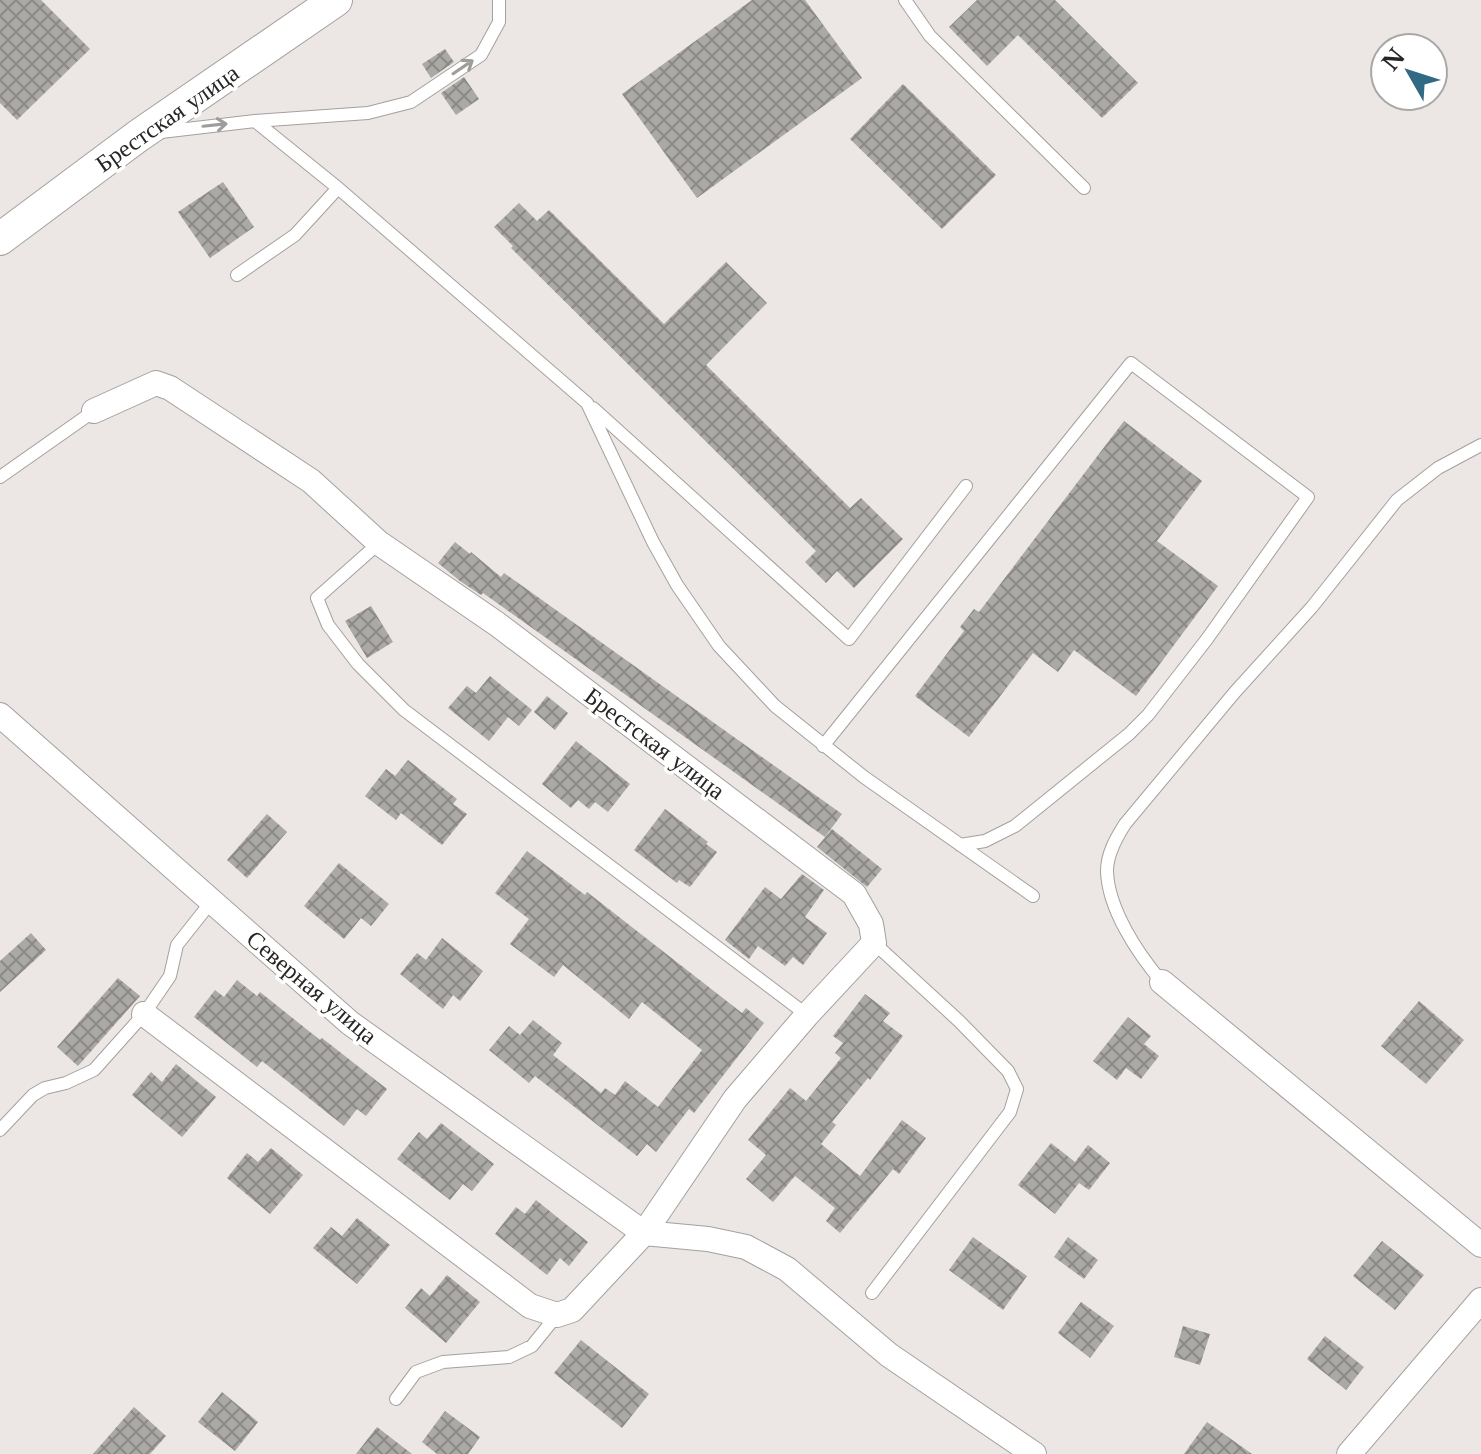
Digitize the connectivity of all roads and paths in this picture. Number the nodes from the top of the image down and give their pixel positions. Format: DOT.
graph roads {
  1 [pos="336,0"];
  2 [pos="499,0"];
  3 [pos="905,0"];
  4 [pos="255,121"];
  5 [pos="138,136"];
  6 [pos="338,188"];
  7 [pos="1084,188"];
  8 [pos="0,239"];
  9 [pos="237,275"];
  10 [pos="587,403"];
  11 [pos="94,411"];
  12 [pos="1481,445"];
  13 [pos="0,477"];
  14 [pos="966,486"];
  15 [pos="379,543"];
  16 [pos="0,715"];
  17 [pos="823,746"];
  18 [pos="960,845"];
  19 [pos="1033,896"];
  20 [pos="211,902"];
  21 [pos="874,943"];
  22 [pos="1162,982"];
  23 [pos="144,1014"];
  24 [pos="807,1015"];
  25 [pos="0,1130"];
  26 [pos="641,1237"];
  27 [pos="1481,1245"];
  28 [pos="872,1293"];
  29 [pos="1481,1300"];
  30 [pos="557,1315"];
  31 [pos="396,1399"];
  32 [pos="1034,1454"];
  33 [pos="1349,1454"];
  1 -- 5 [label="main road, Брестская улица"];
  4 -- 2 [label="lane, one-way"];
  3 -- 7 [label="lane"];
  5 -- 4 [label="lane, one-way"];
  4 -- 6 [label="lane"];
  5 -- 8 [label="main road, Брестская улица"];
  6 -- 9 [label="lane"];
  6 -- 10 [label="lane"];
  10 -- 14 [label="lane"];
  10 -- 17 [label="lane"];
  11 -- 13 [label="lane"];
  11 -- 15 [label="street, Брестская улица"];
  12 -- 22 [label="lane"];
  15 -- 21 [label="street, Брестская улица"];
  15 -- 24 [label="lane"];
  16 -- 20 [label="street, Северная улица"];
  17 -- 18 [label="lane"];
  17 -- 18 [label="lane"];
  18 -- 19 [label="lane"];
  20 -- 23 [label="lane"];
  20 -- 26 [label="street, Северная улица"];
  21 -- 24 [label="street"];
  21 -- 28 [label="lane"];
  22 -- 27 [label="street"];
  23 -- 25 [label="lane"];
  23 -- 30 [label="street"];
  24 -- 26 [label="street"];
  26 -- 30 [label="street"];
  26 -- 32 [label="street"];
  29 -- 33 [label="street"];
  30 -- 31 [label="lane"];
}
